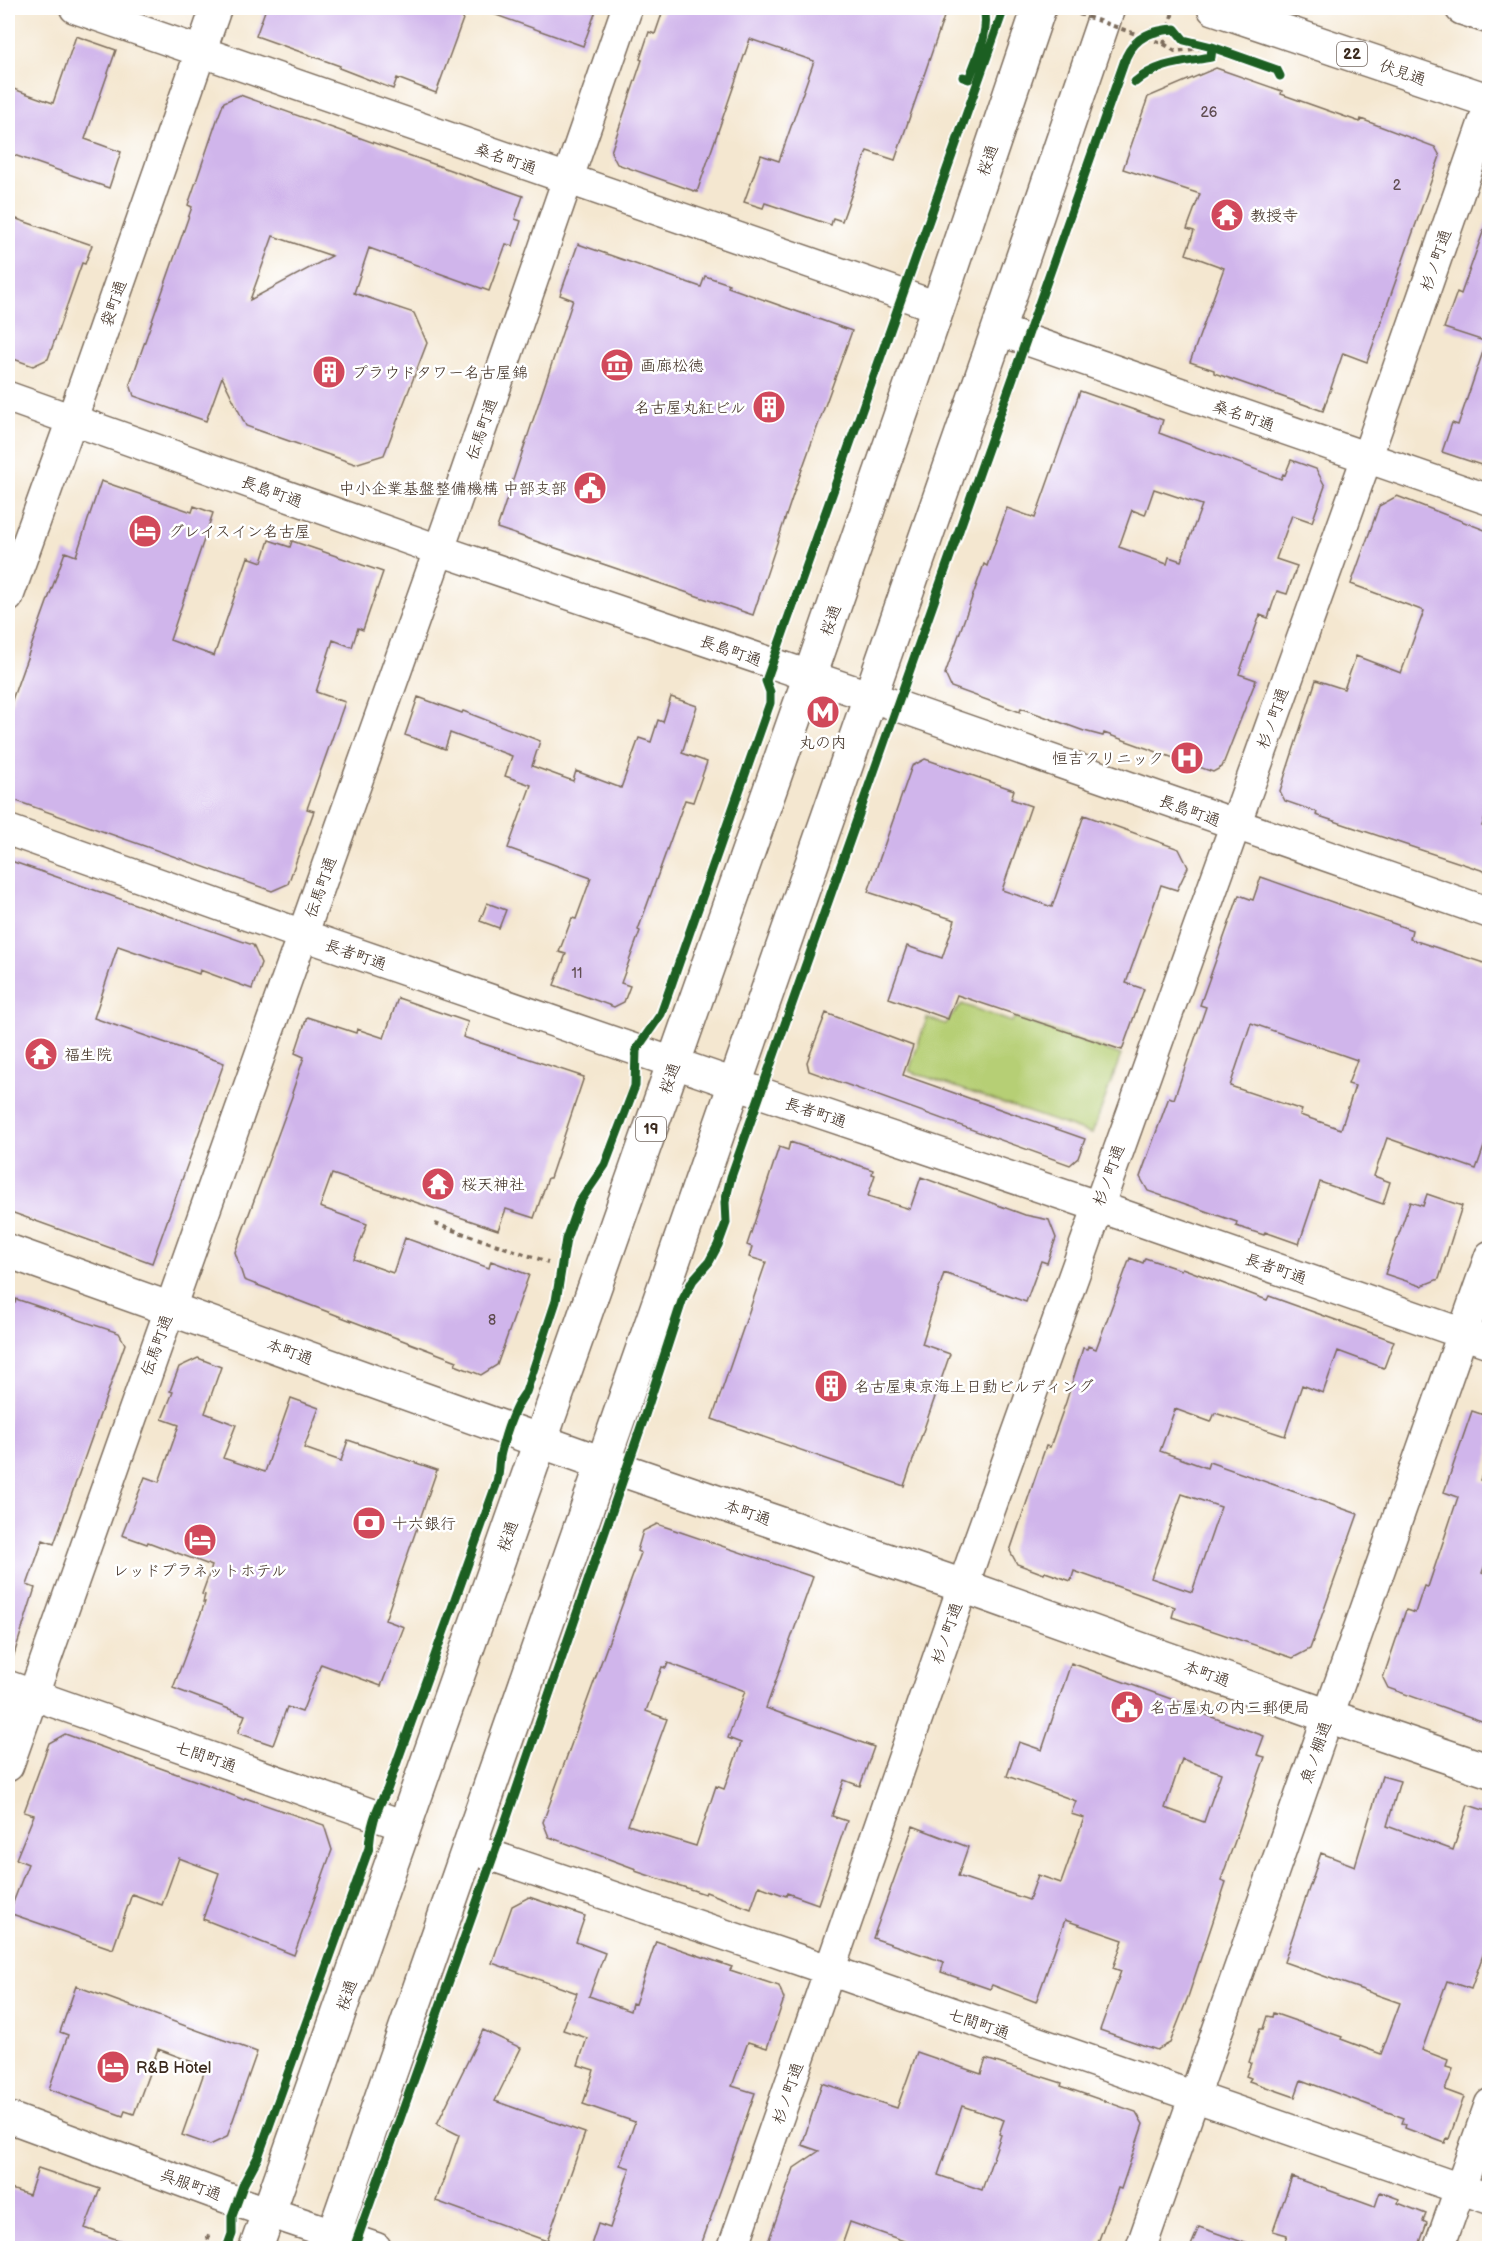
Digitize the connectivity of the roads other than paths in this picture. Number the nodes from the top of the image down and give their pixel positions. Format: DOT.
graph roads {
  1 [pos="75,8"];
  2 [pos="216,8"];
  3 [pos="627,8"];
  4 [pos="1039,8"];
  5 [pos="1108,8"];
  6 [pos="1214,8"];
  7 [pos="1462,8"];
  8 [pos="1490,17"];
  9 [pos="200,52"];
  10 [pos="1490,103"];
  11 [pos="567,178"];
  12 [pos="938,308"];
  13 [pos="998,330"];
  14 [pos="8,397"];
  15 [pos="72,419"];
  16 [pos="1366,457"];
  17 [pos="1490,500"];
  18 [pos="439,550"];
  19 [pos="8,597"];
  20 [pos="810,676"];
  21 [pos="869,696"];
  22 [pos="1233,825"];
  23 [pos="8,830"];
  24 [pos="1490,913"];
  25 [pos="303,935"];
  26 [pos="674,1063"];
  27 [pos="735,1084"];
  28 [pos="1097,1206"];
  29 [pos="8,1251"];
  30 [pos="1490,1256"];
  31 [pos="169,1308"];
  32 [pos="1476,1338"];
  33 [pos="541,1440"];
  34 [pos="602,1463"];
  35 [pos="963,1586"];
  36 [pos="20,1690"];
  37 [pos="1328,1716"];
  38 [pos="8,1766"];
  39 [pos="1490,1771"];
  40 [pos="405,1826"];
  41 [pos="469,1848"];
  42 [pos="829,1970"];
  43 [pos="1193,2098"];
  44 [pos="1490,2104"];
  45 [pos="8,2117"];
  46 [pos="1460,2188"];
  47 [pos="1490,2199"];
  48 [pos="269,2212"];
  49 [pos="332,2242"];
  50 [pos="256,2248"];
  51 [pos="376,2248"];
  52 [pos="733,2248"];
  53 [pos="1141,2248"];
  54 [pos="1439,2248"];
  1 -- 9 [label="street, 桑名町通"];
  2 -- 9 [label="street, 袋町通"];
  3 -- 11 [label="street, 伝馬町通"];
  4 -- 12 [label="main road, 桜通 / 19"];
  5 -- 13 [label="main road"];
  6 -- 10 [label="main road, 伏見通 / 22"];
  7 -- 8 [label="main road"];
  9 -- 11 [label="street, 桑名町通"];
  9 -- 15 [label="street, 袋町通"];
  10 -- 16 [label="street, 杉ノ町通"];
  11 -- 12 [label="street, 桑名町通"];
  11 -- 18 [label="street, 伝馬町通"];
  12 -- 20 [label="main road, 桜通 / 19"];
  13 -- 16 [label="street, 桑名町通"];
  13 -- 21 [label="main road"];
  14 -- 15 [label="street, 長島町通"];
  15 -- 18 [label="street, 長島町通"];
  15 -- 19 [label="street, 袋町通"];
  16 -- 17 [label="street, 桑名町通"];
  16 -- 22 [label="street, 杉ノ町通"];
  18 -- 20 [label="street, 長島町通"];
  18 -- 25 [label="street, 伝馬町通"];
  20 -- 21 [label="street, 長島町通"];
  20 -- 26 [label="main road, 桜通 / 19"];
  21 -- 22 [label="street, 長島町通"];
  21 -- 27 [label="main road"];
  22 -- 24 [label="street, 長島町通"];
  22 -- 28 [label="street, 杉ノ町通"];
  23 -- 25 [label="street, 長者町通"];
  25 -- 26 [label="street, 長者町通"];
  25 -- 31 [label="street, 伝馬町通"];
  26 -- 27 [label="street, 長者町通"];
  26 -- 33 [label="main road, 桜通 / 19"];
  27 -- 28 [label="street, 長者町通"];
  27 -- 34 [label="main road"];
  28 -- 32 [label="street, 長者町通"];
  28 -- 35 [label="street, 杉ノ町通"];
  29 -- 31 [label="main road, 本町通"];
  30 -- 32 [label="street, 魚ノ棚通"];
  31 -- 33 [label="main road, 本町通"];
  31 -- 36 [label="street, 伝馬町通"];
  32 -- 37 [label="street, 魚ノ棚通"];
  33 -- 34 [label="main road, 本町通"];
  33 -- 40 [label="main road, 桜通 / 19"];
  34 -- 35 [label="main road, 本町通"];
  34 -- 41 [label="main road"];
  35 -- 37 [label="main road, 本町通"];
  35 -- 42 [label="street, 杉ノ町通"];
  36 -- 38 [label="street, 伝馬町通"];
  36 -- 40 [label="street, 七間町通"];
  37 -- 39 [label="main road, 本町通"];
  37 -- 43 [label="street, 魚ノ棚通"];
  40 -- 48 [label="main road, 桜通 / 19"];
  41 -- 42 [label="street, 七間町通"];
  41 -- 49 [label="main road"];
  42 -- 43 [label="street, 七間町通"];
  42 -- 52 [label="street, 杉ノ町通"];
  43 -- 46 [label="street, 七間町通"];
  43 -- 53 [label="street, 魚ノ棚通"];
  44 -- 46 [label="street"];
  45 -- 48 [label="street, 呉服町通"];
  46 -- 47 [label="street, 七間町通"];
  46 -- 54 [label="street"];
  48 -- 49 [label="street, 呉服町通"];
  48 -- 50 [label="main road, 桜通 / 19"];
  49 -- 51 [label="street, 呉服町通"];
}
